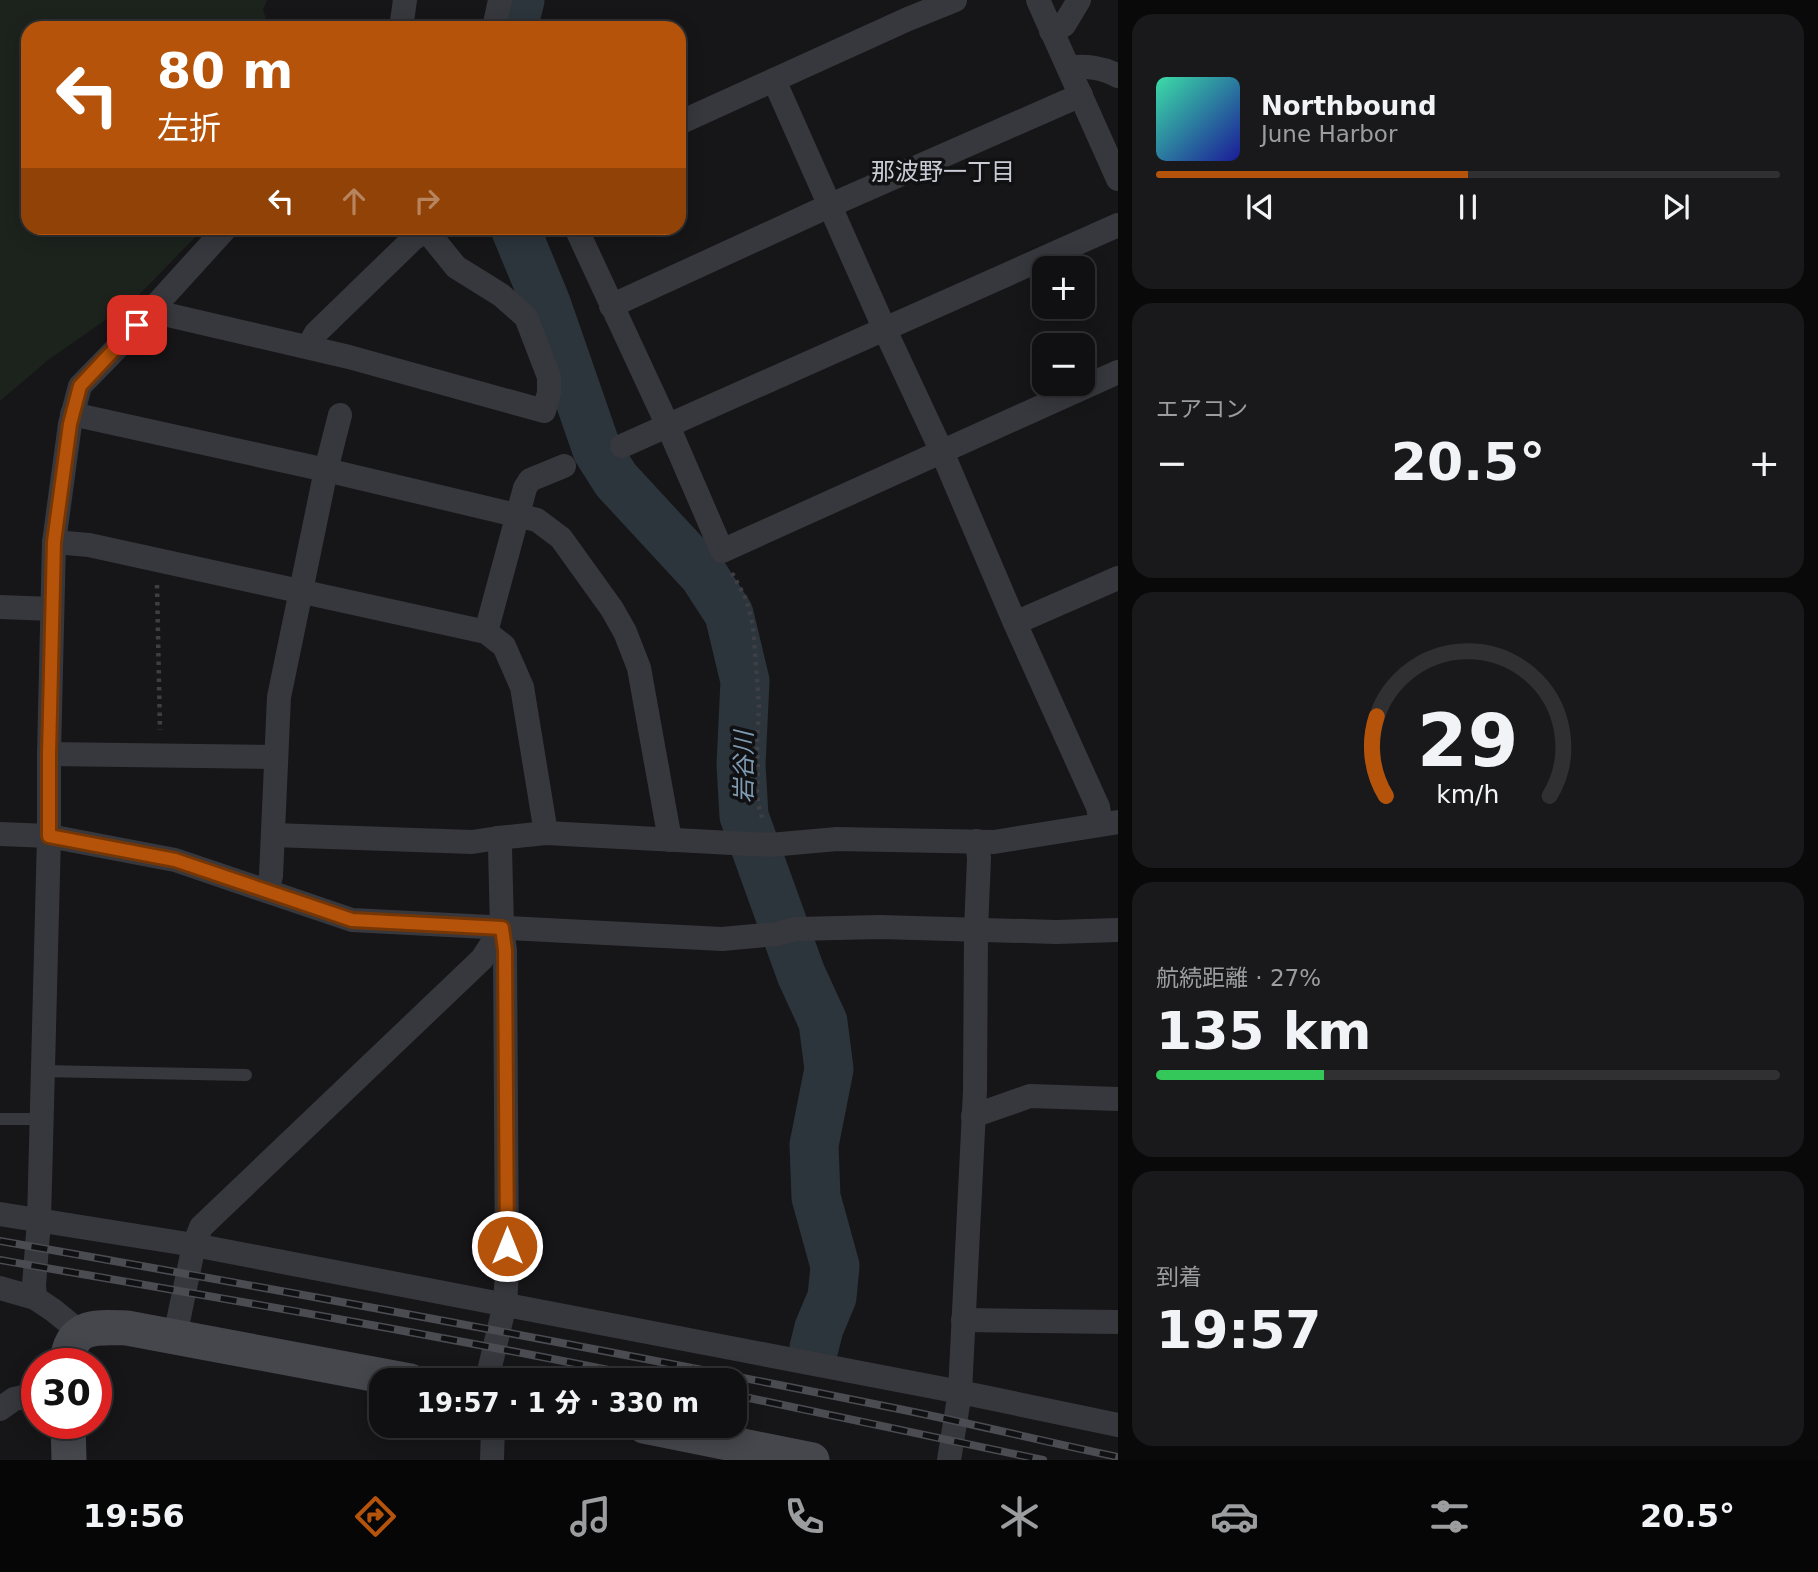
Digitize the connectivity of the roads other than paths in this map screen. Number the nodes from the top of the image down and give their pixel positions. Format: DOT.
graph roads {
  1 [pos="405,0"];
  2 [pos="500,0"];
  3 [pos="955,0"];
  4 [pos="1038,0"];
  5 [pos="1079,0"];
  6 [pos="904,10"];
  7 [pos="402,21"];
  8 [pos="496,21"];
  9 [pos="1051,31"];
  10 [pos="1069,68"];
  11 [pos="1118,76"];
  12 [pos="774,80"];
  13 [pos="1081,95"];
  14 [pos="686,120"];
  15 [pos="1115,166"];
  16 [pos="831,205"];
  17 [pos="1118,225"];
  18 [pos="220,235"];
  19 [pos="419,235"];
  20 [pos="432,235"];
  21 [pos="579,235"];
  22 [pos="611,306"];
  23 [pos="151,311"];
  24 [pos="884,330"];
  25 [pos="308,346"];
  26 [pos="1118,372"];
  27 [pos="72,414"];
  28 [pos="340,415"];
  29 [pos="668,426"];
  30 [pos="622,446"];
  31 [pos="942,452"];
  32 [pos="564,466"];
  33 [pos="326,470"];
  34 [pos="517,516"];
  35 [pos="54,542"];
  36 [pos="1118,578"];
  37 [pos="301,592"];
  38 [pos="0,607"];
  39 [pos="52,609"];
  40 [pos="1015,623"];
  41 [pos="486,632"];
  42 [pos="49,754"];
  43 [pos="276,757"];
  44 [pos="1110,823"];
  45 [pos="546,833"];
  46 [pos="0,834"];
  47 [pos="273,835"];
  48 [pos="49,836"];
  49 [pos="498,838"];
  50 [pos="670,840"];
  51 [pos="977,841"];
  52 [pos="267,891"];
  53 [pos="502,928"];
  54 [pos="976,930"];
  55 [pos="1118,930"];
  56 [pos="42,1071"];
  57 [pos="246,1075"];
  58 [pos="1118,1098"];
  59 [pos="973,1116"];
  60 [pos="0,1119"];
  61 [pos="41,1119"];
  62 [pos="0,1214"];
  63 [pos="39,1221"];
  64 [pos="194,1245"];
  65 [pos="0,1288"];
  66 [pos="35,1298"];
  67 [pos="505,1304"];
  68 [pos="963,1320"];
  69 [pos="1118,1322"];
  70 [pos="175,1336"];
  71 [pos="73,1348"];
  72 [pos="490,1368"];
  73 [pos="369,1373"];
  74 [pos="960,1392"];
  75 [pos="21,1397"];
  76 [pos="0,1409"];
  77 [pos="1118,1425"];
  78 [pos="493,1438"];
  79 [pos="703,1438"];
  80 [pos="68,1439"];
  81 [pos="69,1460"];
  82 [pos="492,1460"];
  83 [pos="812,1460"];
  84 [pos="949,1460"];
  1 -- 7 [label="street"];
  2 -- 8 [label="street"];
  3 -- 6 [label="street"];
  4 -- 9 [label="street"];
  5 -- 9 [label="street"];
  6 -- 12 [label="street"];
  9 -- 10 [label="street"];
  10 -- 11 [label="street"];
  10 -- 13 [label="street"];
  12 -- 14 [label="street"];
  12 -- 16 [label="street"];
  13 -- 15 [label="street"];
  13 -- 16 [label="street"];
  16 -- 22 [label="street"];
  16 -- 24 [label="street"];
  17 -- 24 [label="street"];
  18 -- 23 [label="street"];
  19 -- 25 [label="street"];
  20 -- 25 [label="street"];
  21 -- 22 [label="street"];
  22 -- 29 [label="street"];
  23 -- 25 [label="street"];
  23 -- 27 [label="street"];
  24 -- 29 [label="street"];
  24 -- 31 [label="street"];
  26 -- 31 [label="street"];
  27 -- 33 [label="street"];
  27 -- 35 [label="street"];
  28 -- 33 [label="street"];
  29 -- 30 [label="street"];
  29 -- 31 [label="street"];
  31 -- 40 [label="street"];
  32 -- 34 [label="street"];
  33 -- 34 [label="street"];
  33 -- 37 [label="street"];
  34 -- 41 [label="street"];
  34 -- 50 [label="street"];
  35 -- 37 [label="street"];
  35 -- 39 [label="street"];
  36 -- 40 [label="street"];
  37 -- 41 [label="street"];
  37 -- 43 [label="street"];
  38 -- 39 [label="street"];
  39 -- 42 [label="street"];
  40 -- 44 [label="street"];
  41 -- 45 [label="street"];
  42 -- 43 [label="street"];
  42 -- 48 [label="street"];
  43 -- 47 [label="street"];
  44 -- 51 [label="street"];
  45 -- 49 [label="street"];
  45 -- 50 [label="street"];
  46 -- 48 [label="street"];
  47 -- 49 [label="street"];
  47 -- 52 [label="street"];
  48 -- 52 [label="street"];
  48 -- 56 [label="street"];
  49 -- 53 [label="street"];
  50 -- 51 [label="street"];
  51 -- 54 [label="street"];
  52 -- 53 [label="street"];
  53 -- 54 [label="street"];
  53 -- 64 [label="street"];
  53 -- 67 [label="street"];
  54 -- 55 [label="street"];
  54 -- 59 [label="street"];
  56 -- 57 [label="lane"];
  56 -- 61 [label="street"];
  58 -- 59 [label="street"];
  59 -- 68 [label="street"];
  60 -- 61 [label="lane"];
  61 -- 63 [label="street"];
  62 -- 63 [label="street"];
  63 -- 64 [label="street"];
  63 -- 66 [label="street"];
  64 -- 67 [label="street"];
  64 -- 70 [label="street"];
  65 -- 66 [label="street"];
  66 -- 71 [label="street"];
  67 -- 72 [label="street"];
  67 -- 74 [label="street"];
  68 -- 69 [label="street"];
  68 -- 74 [label="street"];
  70 -- 71 [label="street"];
  70 -- 73 [label="street"];
  74 -- 77 [label="street"];
  74 -- 84 [label="street"];
  75 -- 76 [label="street"];
  78 -- 82 [label="street"];
  79 -- 83 [label="street"];
  80 -- 81 [label="street"];
}
